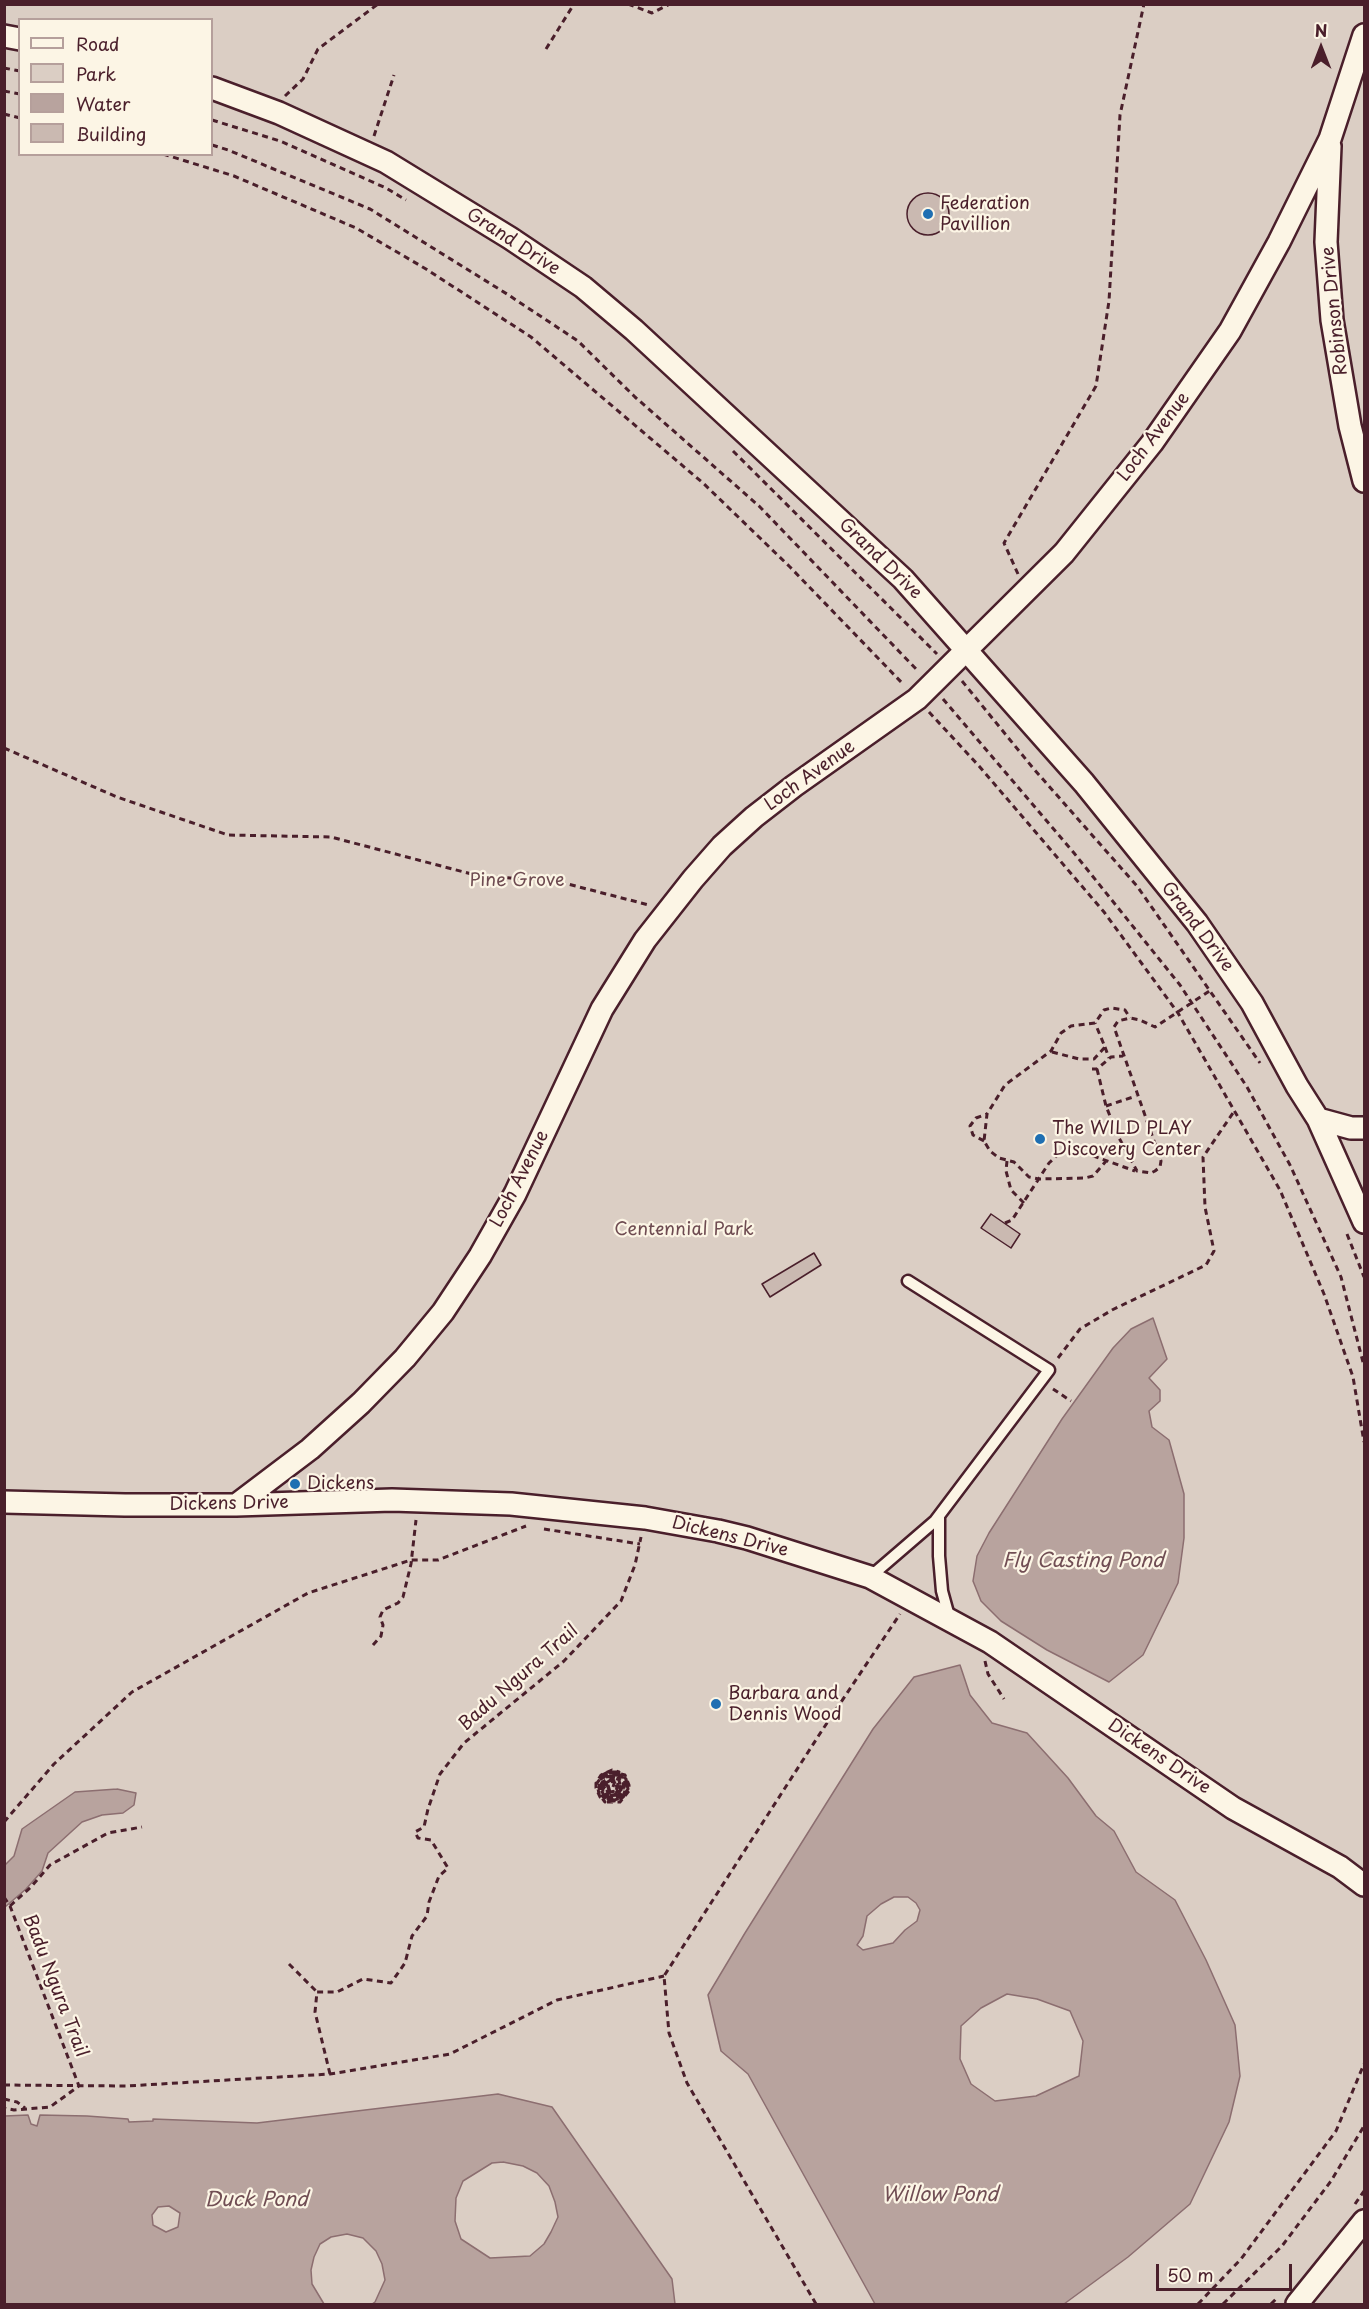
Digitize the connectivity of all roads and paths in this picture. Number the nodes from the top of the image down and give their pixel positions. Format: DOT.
graph roads {
  1 [pos="378,4"];
  2 [pos="574,4"];
  3 [pos="628,4"];
  4 [pos="670,4"];
  5 [pos="1144,4"];
  6 [pos="1365,35"];
  7 [pos="546,49"];
  8 [pos="394,75"];
  9 [pos="213,88"];
  10 [pos="279,113"];
  11 [pos="213,120"];
  12 [pos="1330,139"];
  13 [pos="213,145"];
  14 [pos="368,154"];
  15 [pos="169,156"];
  16 [pos="406,200"];
  17 [pos="732,450"];
  18 [pos="1365,481"];
  19 [pos="1026,592"];
  20 [pos="968,651"];
  21 [pos="951,667"];
  22 [pos="924,692"];
  23 [pos="4,748"];
  24 [pos="668,910"];
  25 [pos="1211,990"];
  26 [pos="1192,1003"];
  27 [pos="1178,1013"];
  28 [pos="1130,1018"];
  29 [pos="1095,1023"];
  30 [pos="1105,1047"];
  31 [pos="1051,1052"];
  32 [pos="1123,1056"];
  33 [pos="1109,1058"];
  34 [pos="1260,1063"];
  35 [pos="1137,1096"];
  36 [pos="1107,1106"];
  37 [pos="1235,1110"];
  38 [pos="987,1114"];
  39 [pos="1318,1119"];
  40 [pos="1365,1128"];
  41 [pos="984,1141"];
  42 [pos="1107,1160"];
  43 [pos="1007,1161"];
  44 [pos="1137,1171"];
  45 [pos="1039,1179"];
  46 [pos="1024,1203"];
  47 [pos="1359,1219"];
  48 [pos="1005,1223"];
  49 [pos="1365,1277"];
  50 [pos="908,1281"];
  51 [pos="1365,1366"];
  52 [pos="1050,1370"];
  53 [pos="1041,1382"];
  54 [pos="1071,1401"];
  55 [pos="1365,1442"];
  56 [pos="418,1501"];
  57 [pos="4,1502"];
  58 [pos="236,1505"];
  59 [pos="939,1516"];
  60 [pos="526,1526"];
  61 [pos="538,1528"];
  62 [pos="411,1560"];
  63 [pos="870,1577"];
  64 [pos="910,1599"];
  65 [pos="950,1621"];
  66 [pos="983,1638"];
  67 [pos="372,1645"];
  68 [pos="1004,1699"];
  69 [pos="621,1772"];
  70 [pos="613,1787"];
  71 [pos="4,1822"];
  72 [pos="142,1827"];
  73 [pos="1365,1885"];
  74 [pos="4,1897"];
  75 [pos="10,1905"];
  76 [pos="289,1964"];
  77 [pos="664,1976"];
  78 [pos="317,1992"];
  79 [pos="1365,2064"];
  80 [pos="330,2074"];
  81 [pos="4,2085"];
  82 [pos="79,2086"];
  83 [pos="4,2099"];
  84 [pos="4,2108"];
  85 [pos="25,2108"];
  86 [pos="1365,2126"];
  87 [pos="1365,2221"];
  88 [pos="816,2304"];
  89 [pos="1198,2304"];
  90 [pos="1223,2304"];
  91 [pos="1297,2304"];
  1 -- 10 [label="path"];
  2 -- 7 [label="path"];
  3 -- 4 [label="path"];
  5 -- 19 [label="path"];
  6 -- 12 [label="street, Loch Avenue"];
  8 -- 14 [label="path"];
  9 -- 10 [label="street, Grand Drive"];
  10 -- 14 [label="street, Grand Drive"];
  11 -- 16 [label="path"];
  12 -- 18 [label="street, Robinson Drive"];
  12 -- 19 [label="street, Loch Avenue"];
  13 -- 22 [label="path"];
  14 -- 20 [label="street, Grand Drive"];
  15 -- 22 [label="path"];
  17 -- 21 [label="path"];
  19 -- 20 [label="street, Loch Avenue"];
  20 -- 21 [label="street, Loch Avenue"];
  20 -- 39 [label="street, Grand Drive"];
  21 -- 22 [label="street, Loch Avenue"];
  21 -- 25 [label="path"];
  22 -- 24 [label="street, Loch Avenue"];
  22 -- 26 [label="path"];
  22 -- 27 [label="path"];
  23 -- 24 [label="path"];
  24 -- 58 [label="street, Loch Avenue"];
  25 -- 26 [label="path"];
  25 -- 34 [label="path"];
  26 -- 27 [label="path"];
  26 -- 51 [label="path"];
  27 -- 28 [label="path"];
  27 -- 37 [label="path"];
  28 -- 29 [label="path"];
  28 -- 32 [label="path"];
  29 -- 30 [label="path"];
  29 -- 31 [label="path"];
  30 -- 31 [label="path"];
  30 -- 33 [label="path"];
  31 -- 38 [label="path"];
  32 -- 33 [label="path"];
  32 -- 35 [label="path"];
  33 -- 36 [label="path"];
  35 -- 36 [label="path"];
  35 -- 44 [label="path"];
  36 -- 44 [label="path"];
  37 -- 52 [label="path"];
  37 -- 55 [label="path"];
  38 -- 41 [label="path"];
  38 -- 41 [label="path"];
  39 -- 40 [label="street"];
  39 -- 47 [label="street, Grand Drive"];
  41 -- 43 [label="path"];
  42 -- 44 [label="path"];
  42 -- 45 [label="path"];
  42 -- 45 [label="path"];
  43 -- 45 [label="path"];
  43 -- 46 [label="path"];
  45 -- 46 [label="path"];
  46 -- 48 [label="path"];
  47 -- 49 [label="path"];
  50 -- 52 [label="lane"];
  52 -- 53 [label="lane"];
  53 -- 54 [label="path"];
  53 -- 59 [label="lane"];
  56 -- 58 [label="street, Dickens Drive"];
  56 -- 62 [label="path"];
  56 -- 63 [label="street, Dickens Drive"];
  57 -- 58 [label="street, Dickens Drive"];
  59 -- 63 [label="lane"];
  59 -- 65 [label="lane"];
  60 -- 62 [label="path"];
  61 -- 78 [label="path, Badu Ngura Trail"];
  62 -- 67 [label="path"];
  62 -- 71 [label="path"];
  63 -- 64 [label="street, Dickens Drive"];
  64 -- 65 [label="street, Dickens Drive"];
  64 -- 77 [label="path"];
  65 -- 66 [label="street, Dickens Drive"];
  66 -- 68 [label="path"];
  66 -- 73 [label="street, Dickens Drive"];
  69 -- 70 [label="path"];
  72 -- 75 [label="path"];
  74 -- 75 [label="path, Badu Ngura Trail"];
  75 -- 82 [label="path, Badu Ngura Trail"];
  76 -- 78 [label="path"];
  77 -- 80 [label="path"];
  77 -- 88 [label="path"];
  78 -- 80 [label="path"];
  79 -- 89 [label="path"];
  80 -- 82 [label="path"];
  81 -- 82 [label="path"];
  82 -- 85 [label="path"];
  83 -- 85 [label="path"];
  84 -- 85 [label="path"];
  86 -- 90 [label="path"];
  87 -- 91 [label="street"];
}
